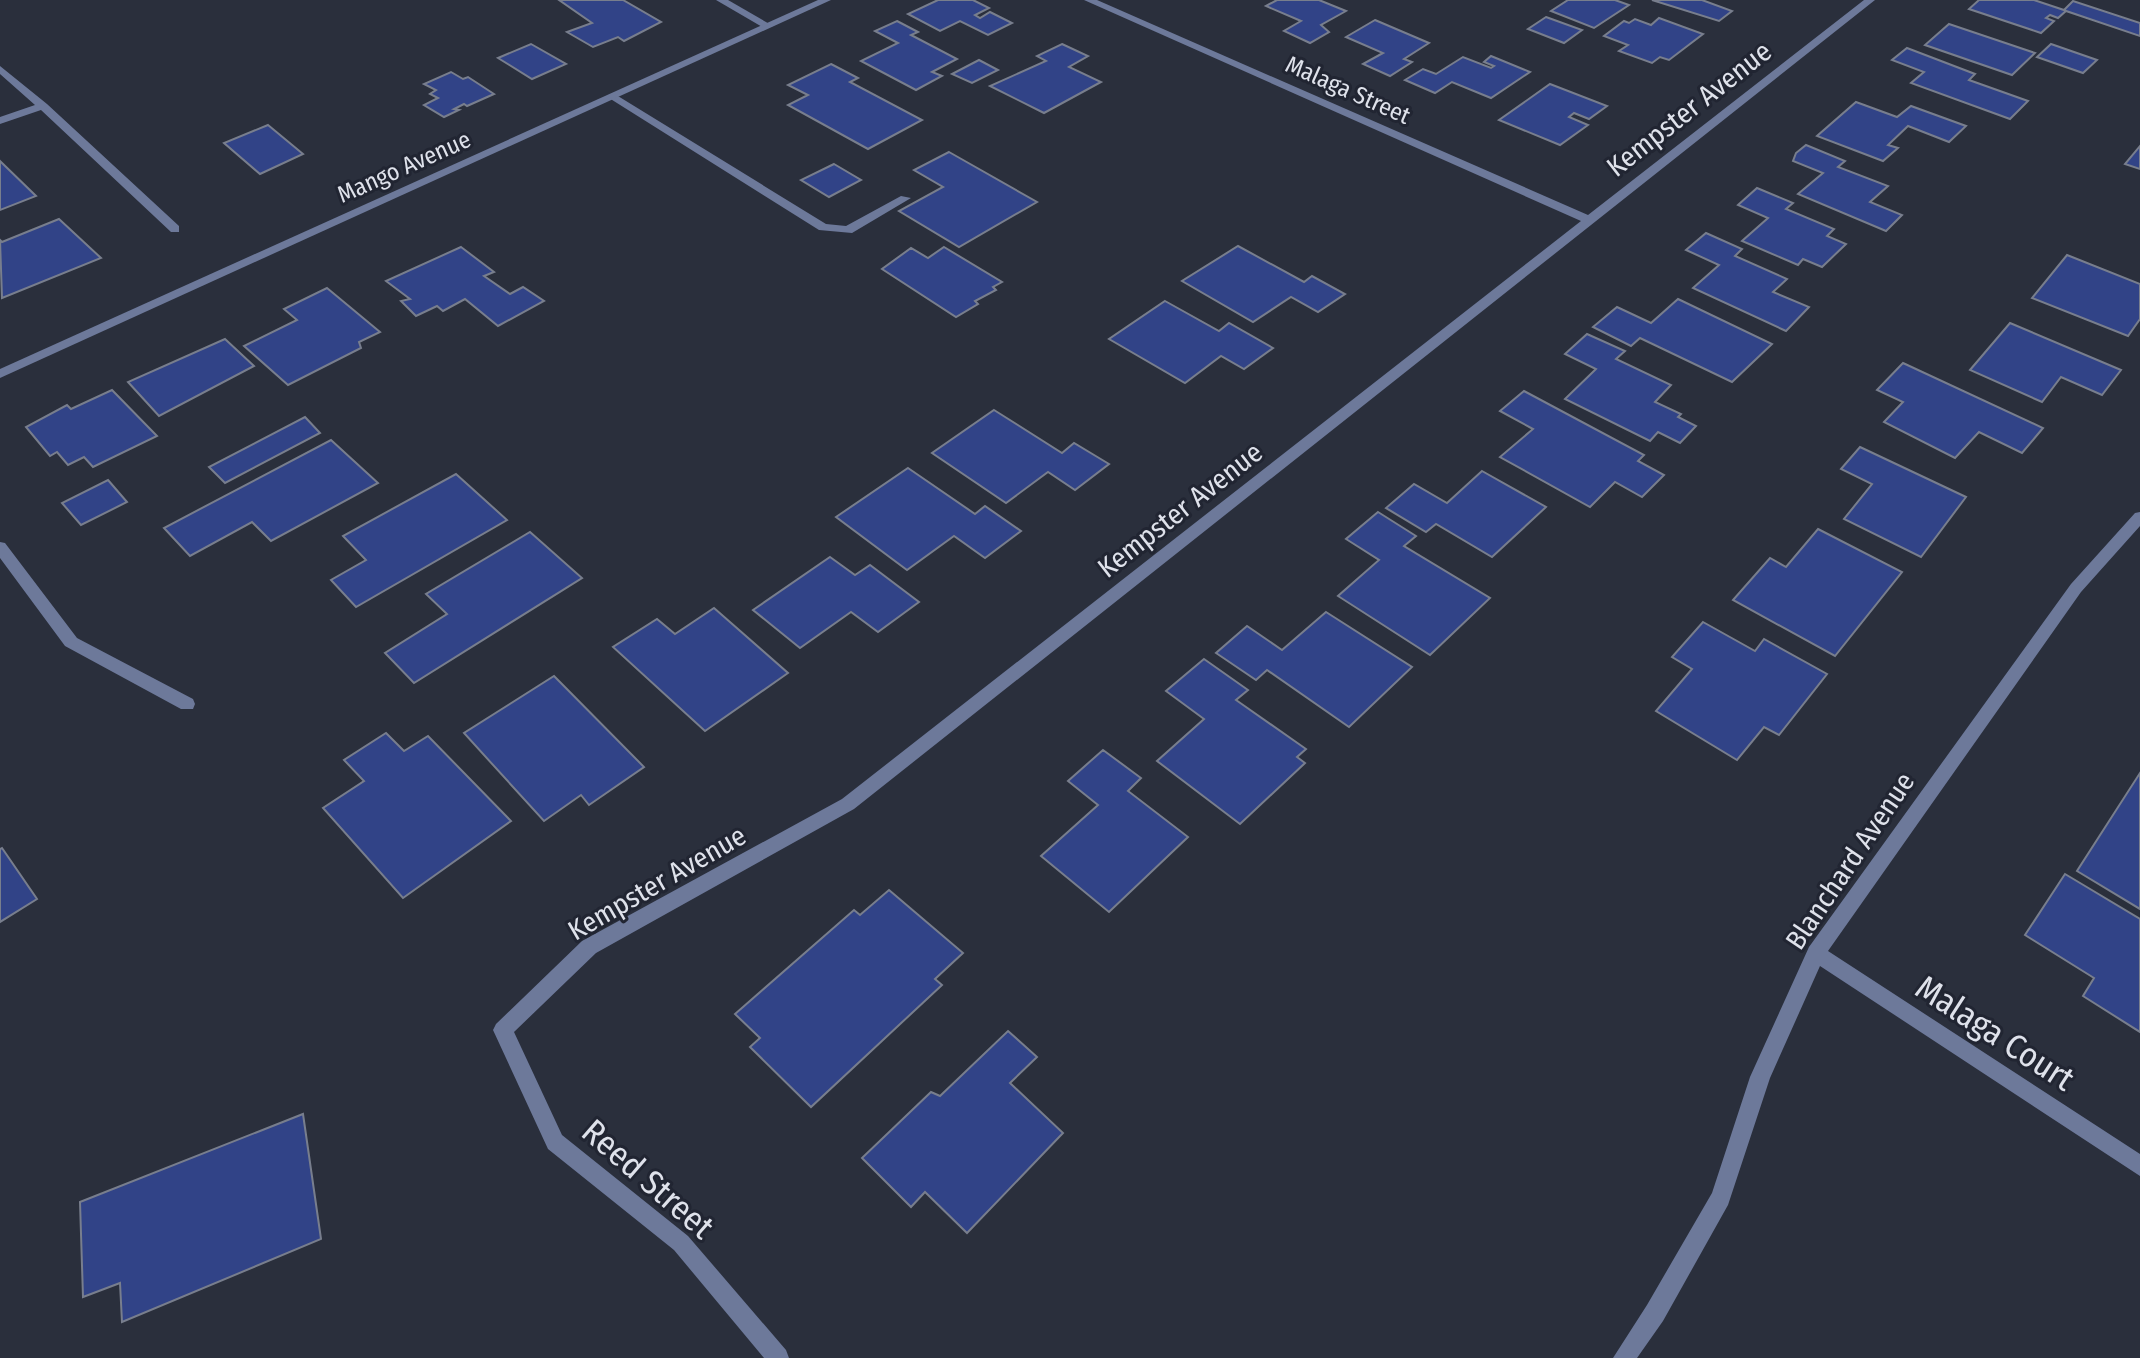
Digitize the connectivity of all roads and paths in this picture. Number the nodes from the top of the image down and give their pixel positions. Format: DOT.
graph roads {
  1 [pos="721,0"];
  2 [pos="826,0"];
  3 [pos="1089,0"];
  4 [pos="1870,0"];
  5 [pos="768,26"];
  6 [pos="0,69"];
  7 [pos="613,96"];
  8 [pos="43,106"];
  9 [pos="0,121"];
  10 [pos="905,198"];
  11 [pos="1589,220"];
  12 [pos="175,229"];
  13 [pos="0,374"];
  14 [pos="2140,517"];
  15 [pos="0,547"];
  16 [pos="187,704"];
  17 [pos="1816,953"];
  18 [pos="503,1030"];
  19 [pos="2140,1166"];
  20 [pos="778,1358"];
  21 [pos="1624,1358"];
  1 -- 5 [label="street"];
  2 -- 5 [label="street, Mango Avenue"];
  3 -- 11 [label="street, Malaga Street"];
  4 -- 11 [label="street, Kempster Avenue"];
  5 -- 7 [label="street, Mango Avenue"];
  6 -- 8 [label="street"];
  7 -- 10 [label="street"];
  7 -- 13 [label="street, Mango Avenue"];
  8 -- 9 [label="street"];
  8 -- 12 [label="street"];
  11 -- 18 [label="street, Kempster Avenue"];
  14 -- 17 [label="street, Blanchard Avenue"];
  15 -- 16 [label="street"];
  17 -- 19 [label="street, Malaga Court"];
  17 -- 21 [label="street, Blanchard Avenue"];
  18 -- 20 [label="street, Reed Street"];
}
